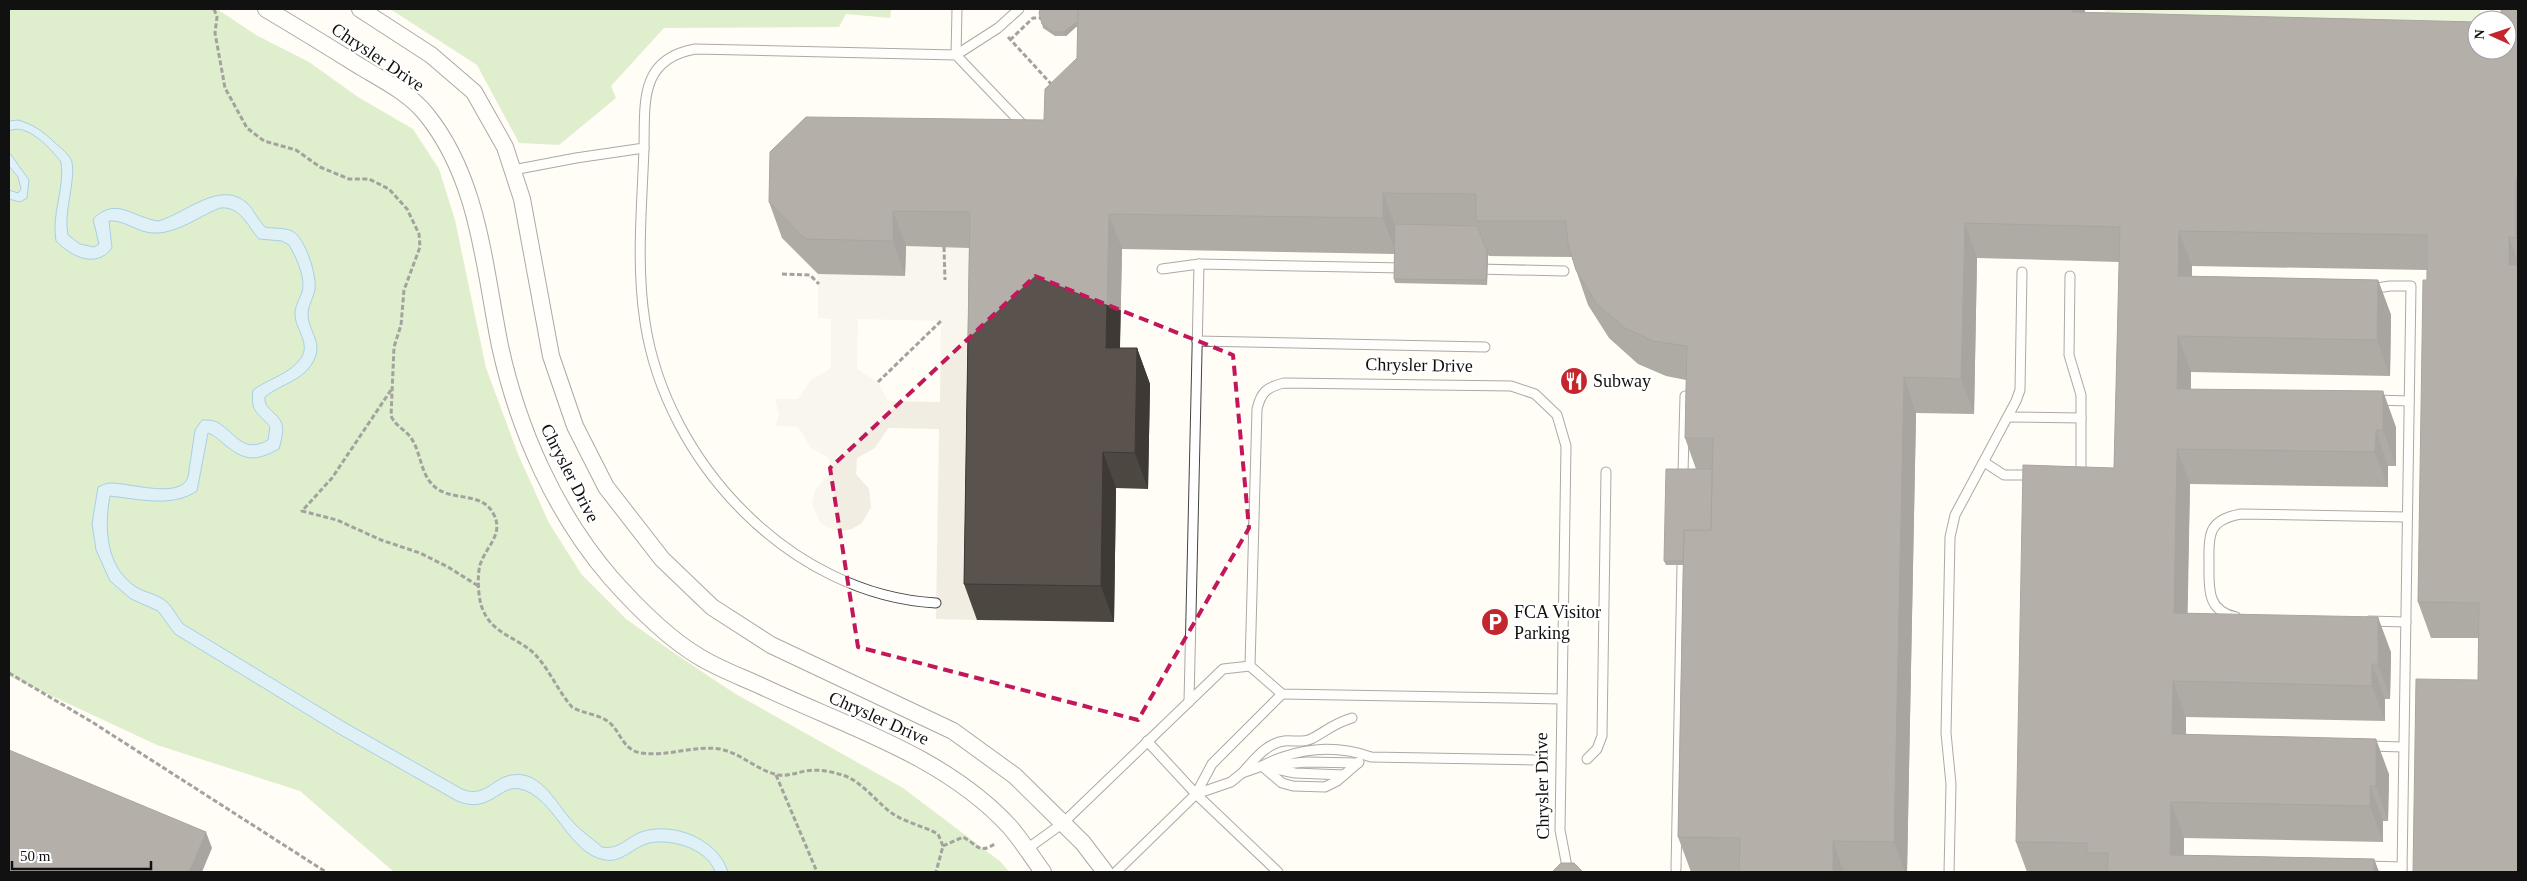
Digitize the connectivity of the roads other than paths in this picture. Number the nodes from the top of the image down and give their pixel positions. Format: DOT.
graph roads {
  1 [pos="266,9"];
  2 [pos="360,9"];
  3 [pos="957,9"];
  4 [pos="1018,9"];
  5 [pos="956,55"];
  6 [pos="1033,138"];
  7 [pos="644,148"];
  8 [pos="513,170"];
  9 [pos="1199,264"];
  10 [pos="1416,268"];
  11 [pos="1162,269"];
  12 [pos="1465,269"];
  13 [pos="1564,271"];
  14 [pos="2022,272"];
  15 [pos="2070,276"];
  16 [pos="2363,289"];
  17 [pos="1197,341"];
  18 [pos="1485,347"];
  19 [pos="1685,396"];
  20 [pos="2369,400"];
  21 [pos="2409,401"];
  22 [pos="2008,417"];
  23 [pos="2081,418"];
  24 [pos="1984,462"];
  25 [pos="1606,472"];
  26 [pos="1683,473"];
  27 [pos="2042,475"];
  28 [pos="2071,475"];
  29 [pos="2407,517"];
  30 [pos="1682,566"];
  31 [pos="936,603"];
  32 [pos="2249,618"];
  33 [pos="2357,621"];
  34 [pos="2406,622"];
  35 [pos="1250,666"];
  36 [pos="1282,694"];
  37 [pos="1562,699"];
  38 [pos="1188,702"];
  39 [pos="1352,718"];
  40 [pos="1147,741"];
  41 [pos="2364,746"];
  42 [pos="2404,747"];
  43 [pos="1371,757"];
  44 [pos="1587,758"];
  45 [pos="1535,760"];
  46 [pos="1358,763"];
  47 [pos="1262,766"];
  48 [pos="1242,773"];
  49 [pos="1196,794"];
  50 [pos="1063,823"];
  51 [pos="1027,849"];
  52 [pos="2353,866"];
  53 [pos="1676,869"];
  54 [pos="2402,870"];
  55 [pos="1042,872"];
  56 [pos="1105,872"];
  57 [pos="1116,872"];
  58 [pos="1278,872"];
  59 [pos="1568,872"];
  60 [pos="1949,872"];
  1 -- 51 [label="street, Chrysler Drive"];
  2 -- 8 [label="street, Chrysler Drive"];
  3 -- 5 [label="lane"];
  4 -- 5 [label="lane"];
  5 -- 6 [label="lane"];
  5 -- 7 [label="lane"];
  7 -- 8 [label="lane"];
  7 -- 31 [label="lane"];
  8 -- 50 [label="street, Chrysler Drive"];
  9 -- 10 [label="lane"];
  9 -- 11 [label="lane"];
  9 -- 17 [label="lane"];
  12 -- 13 [label="lane"];
  14 -- 22 [label="lane"];
  15 -- 23 [label="lane"];
  16 -- 21 [label="lane"];
  17 -- 18 [label="lane"];
  17 -- 38 [label="lane"];
  19 -- 26 [label="lane"];
  20 -- 21 [label="lane"];
  21 -- 29 [label="lane"];
  22 -- 23 [label="lane"];
  22 -- 24 [label="lane"];
  23 -- 28 [label="lane"];
  24 -- 27 [label="lane"];
  24 -- 60 [label="lane"];
  25 -- 44 [label="lane"];
  29 -- 32 [label="lane"];
  29 -- 34 [label="lane"];
  30 -- 53 [label="lane"];
  33 -- 34 [label="lane"];
  34 -- 42 [label="lane"];
  35 -- 36 [label="lane"];
  35 -- 37 [label="lane, Chrysler Drive"];
  35 -- 38 [label="lane"];
  36 -- 37 [label="lane"];
  36 -- 49 [label="lane"];
  37 -- 59 [label="lane, Chrysler Drive"];
  38 -- 40 [label="lane"];
  39 -- 48 [label="lane"];
  40 -- 49 [label="lane"];
  40 -- 50 [label="lane"];
  41 -- 42 [label="lane"];
  42 -- 54 [label="lane"];
  43 -- 45 [label="lane"];
  43 -- 46 [label="lane"];
  43 -- 47 [label="lane"];
  46 -- 47 [label="lane"];
  46 -- 47 [label="lane"];
  47 -- 48 [label="lane"];
  48 -- 49 [label="lane"];
  49 -- 57 [label="lane"];
  49 -- 58 [label="lane"];
  50 -- 51 [label="lane"];
  50 -- 56 [label="street, Chrysler Drive"];
  51 -- 55 [label="street, Chrysler Drive"];
  52 -- 54 [label="lane"];
}
